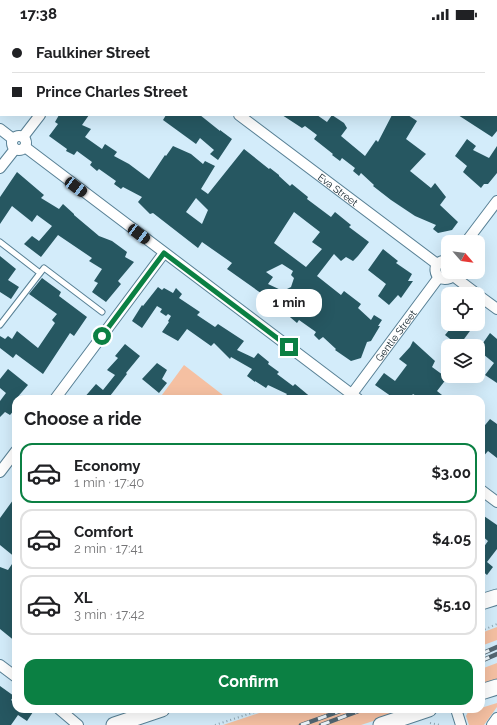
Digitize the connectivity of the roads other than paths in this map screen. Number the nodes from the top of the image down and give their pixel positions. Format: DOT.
graph roads {
  1 [pos="39,116"];
  2 [pos="240,116"];
  3 [pos="0,129"];
  4 [pos="19,143"];
  5 [pos="0,168"];
  6 [pos="497,201"];
  7 [pos="471,235"];
  8 [pos="0,242"];
  9 [pos="164,253"];
  10 [pos="441,262"];
  11 [pos="437,264"];
  12 [pos="40,273"];
  13 [pos="439,277"];
  14 [pos="459,279"];
  15 [pos="469,287"];
  16 [pos="485,300"];
  17 [pos="497,309"];
  18 [pos="102,312"];
  19 [pos="0,325"];
  20 [pos="58,395"];
  21 [pos="354,395"];
  22 [pos="356,395"];
  23 [pos="12,456"];
  24 [pos="0,472"];
  25 [pos="485,493"];
  26 [pos="497,502"];
  27 [pos="497,597"];
  28 [pos="485,601"];
  29 [pos="0,665"];
  30 [pos="12,674"];
  31 [pos="497,687"];
  32 [pos="485,691"];
  33 [pos="64,713"];
  34 [pos="150,713"];
  35 [pos="457,713"];
  36 [pos="430,716"];
  37 [pos="497,718"];
  38 [pos="78,725"];
  39 [pos="114,725"];
  40 [pos="380,725"];
  41 [pos="461,725"];
  42 [pos="492,725"];
  1 -- 4 [label="street"];
  2 -- 11 [label="street, Eva Street"];
  3 -- 4 [label="street"];
  4 -- 5 [label="street"];
  4 -- 9 [label="street"];
  6 -- 7 [label="street"];
  8 -- 12 [label="lane"];
  9 -- 20 [label="street"];
  9 -- 21 [label="street"];
  10 -- 11 [label="street"];
  11 -- 13 [label="street"];
  12 -- 18 [label="lane"];
  12 -- 19 [label="lane"];
  13 -- 22 [label="street, Gentle Street"];
  14 -- 15 [label="street"];
  16 -- 17 [label="street"];
  23 -- 24 [label="street"];
  25 -- 26 [label="street"];
  27 -- 28 [label="street"];
  29 -- 30 [label="street"];
  31 -- 32 [label="street"];
  33 -- 38 [label="street"];
  34 -- 39 [label="street"];
  35 -- 41 [label="street"];
  36 -- 40 [label="street"];
  37 -- 42 [label="street"];
}
